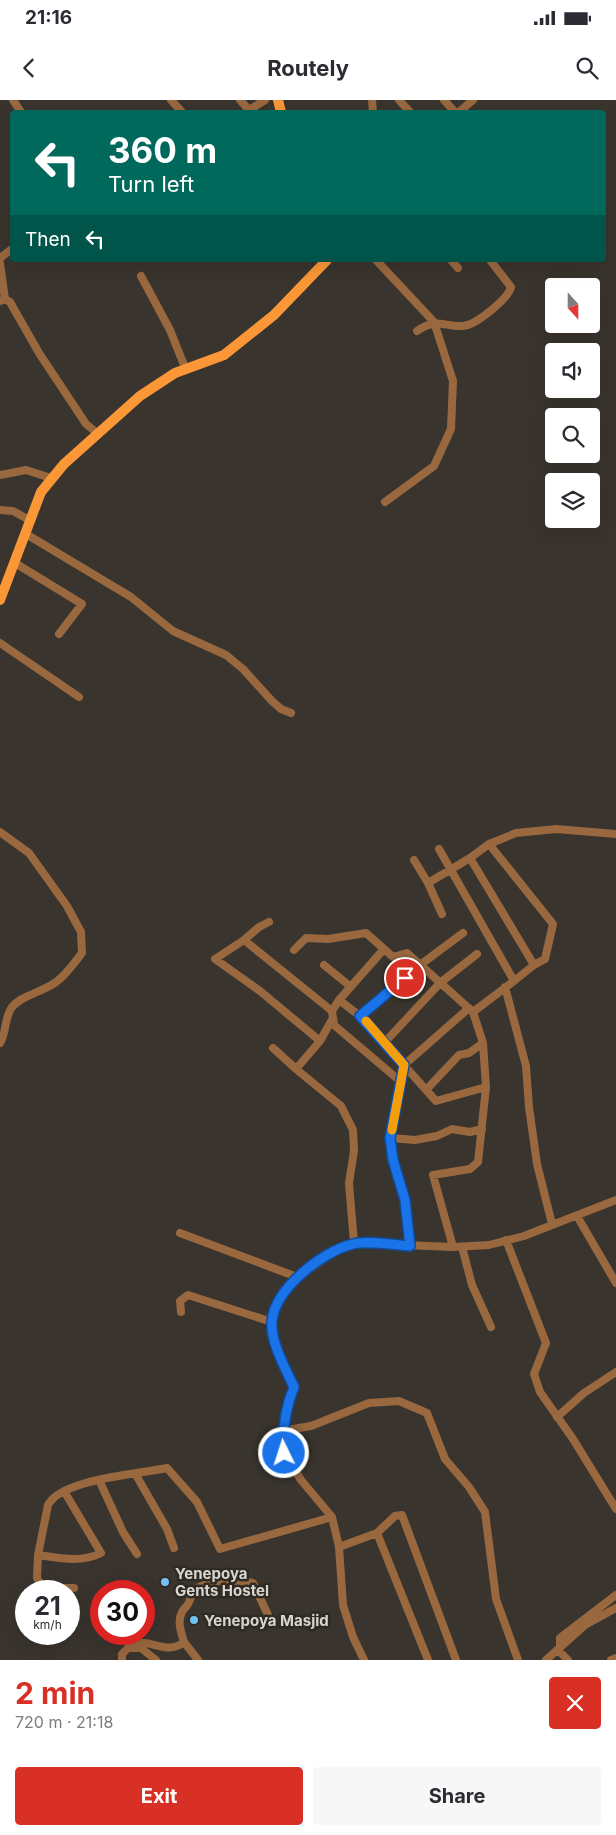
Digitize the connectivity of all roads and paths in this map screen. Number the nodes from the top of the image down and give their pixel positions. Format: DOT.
graph roads {
  1 [pos="171,100"];
  2 [pos="265,100"];
  3 [pos="399,100"];
  4 [pos="444,100"];
  5 [pos="473,100"];
  6 [pos="180,110"];
  7 [pos="250,110"];
  8 [pos="408,110"];
  9 [pos="455,110"];
  10 [pos="460,110"];
  11 [pos="0,262"];
  12 [pos="325,262"];
  13 [pos="378,262"];
  14 [pos="453,262"];
  15 [pos="492,262"];
  16 [pos="458,268"];
  17 [pos="140,276"];
  18 [pos="3,300"];
  19 [pos="434,322"];
  20 [pos="418,331"];
  21 [pos="186,370"];
  22 [pos="97,433"];
  23 [pos="0,475"];
  24 [pos="51,478"];
  25 [pos="385,502"];
  26 [pos="0,510"];
  27 [pos="31,521"];
  28 [pos="26,534"];
  29 [pos="15,563"];
  30 [pos="0,600"];
  31 [pos="59,634"];
  32 [pos="0,644"];
  33 [pos="79,697"];
  34 [pos="291,713"];
  35 [pos="0,832"];
  36 [pos="616,834"];
  37 [pos="489,844"];
  38 [pos="439,849"];
  39 [pos="470,858"];
  40 [pos="414,860"];
  41 [pos="450,869"];
  42 [pos="428,883"];
  43 [pos="442,914"];
  44 [pos="269,922"];
  45 [pos="463,933"];
  46 [pos="244,940"];
  47 [pos="384,949"];
  48 [pos="294,950"];
  49 [pos="477,954"];
  50 [pos="534,964"];
  51 [pos="324,965"];
  52 [pos="420,965"];
  53 [pos="514,981"];
  54 [pos="440,983"];
  55 [pos="350,987"];
  56 [pos="506,987"];
  57 [pos="339,1000"];
  58 [pos="471,1010"];
  59 [pos="332,1014"];
  60 [pos="360,1016"];
  61 [pos="320,1042"];
  62 [pos="385,1042"];
  63 [pos="0,1043"];
  64 [pos="483,1043"];
  65 [pos="273,1048"];
  66 [pos="404,1065"];
  67 [pos="296,1069"];
  68 [pos="400,1081"];
  69 [pos="486,1087"];
  70 [pos="426,1090"];
  71 [pos="482,1129"];
  72 [pos="390,1138"];
  73 [pos="616,1200"];
  74 [pos="577,1216"];
  75 [pos="552,1224"];
  76 [pos="180,1233"];
  77 [pos="506,1240"];
  78 [pos="354,1243"];
  79 [pos="410,1246"];
  80 [pos="453,1247"];
  81 [pos="462,1247"];
  82 [pos="297,1277"];
  83 [pos="616,1283"];
  84 [pos="181,1312"];
  85 [pos="272,1322"];
  86 [pos="491,1327"];
  87 [pos="616,1372"];
  88 [pos="556,1417"];
  89 [pos="282,1431"];
  90 [pos="136,1475"];
  91 [pos="99,1480"];
  92 [pos="64,1491"];
  93 [pos="616,1508"];
  94 [pos="332,1517"];
  95 [pos="377,1533"];
  96 [pos="339,1547"];
  97 [pos="174,1548"];
  98 [pos="136,1554"];
  99 [pos="38,1555"];
  100 [pos="37,1580"];
  101 [pos="616,1595"];
  102 [pos="616,1608"];
  103 [pos="268,1615"];
  104 [pos="184,1642"];
  105 [pos="128,1648"];
  106 [pos="559,1649"];
  107 [pos="616,1658"];
  108 [pos="122,1660"];
  109 [pos="156,1660"];
  110 [pos="198,1660"];
  111 [pos="364,1660"];
  112 [pos="428,1660"];
  113 [pos="456,1660"];
  114 [pos="518,1660"];
  115 [pos="546,1660"];
  116 [pos="568,1660"];
  117 [pos="611,1660"];
  1 -- 6 [label="street"];
  2 -- 7 [label="street"];
  3 -- 8 [label="street"];
  4 -- 9 [label="street"];
  5 -- 10 [label="street"];
  11 -- 18 [label="street"];
  12 -- 21 [label="main road"];
  13 -- 19 [label="street"];
  14 -- 16 [label="street"];
  15 -- 19 [label="street"];
  17 -- 21 [label="street"];
  18 -- 22 [label="street"];
  19 -- 20 [label="street"];
  19 -- 25 [label="street"];
  21 -- 22 [label="main road"];
  22 -- 24 [label="main road"];
  23 -- 24 [label="street"];
  24 -- 27 [label="main road"];
  26 -- 27 [label="street"];
  27 -- 28 [label="main road"];
  28 -- 29 [label="main road"];
  28 -- 34 [label="street"];
  29 -- 30 [label="main road"];
  29 -- 31 [label="street"];
  32 -- 33 [label="street"];
  35 -- 63 [label="street"];
  36 -- 37 [label="street"];
  37 -- 39 [label="street"];
  37 -- 50 [label="street"];
  38 -- 41 [label="street"];
  39 -- 41 [label="street"];
  39 -- 50 [label="street"];
  40 -- 42 [label="street"];
  41 -- 42 [label="street"];
  41 -- 53 [label="street"];
  42 -- 43 [label="street"];
  44 -- 46 [label="street"];
  45 -- 52 [label="street"];
  46 -- 59 [label="street"];
  46 -- 61 [label="street"];
  47 -- 48 [label="street"];
  47 -- 52 [label="street"];
  47 -- 55 [label="street"];
  49 -- 54 [label="street"];
  50 -- 53 [label="street"];
  51 -- 55 [label="street"];
  52 -- 54 [label="street"];
  52 -- 60 [label="street"];
  53 -- 56 [label="street"];
  54 -- 58 [label="street"];
  54 -- 62 [label="street"];
  55 -- 57 [label="street"];
  56 -- 58 [label="street"];
  56 -- 75 [label="street"];
  57 -- 59 [label="street"];
  57 -- 60 [label="street"];
  58 -- 64 [label="street"];
  58 -- 66 [label="street"];
  59 -- 61 [label="street"];
  59 -- 68 [label="street"];
  60 -- 62 [label="street"];
  61 -- 67 [label="street"];
  62 -- 66 [label="street"];
  64 -- 69 [label="street"];
  64 -- 70 [label="street"];
  65 -- 67 [label="street"];
  66 -- 68 [label="street"];
  66 -- 70 [label="street"];
  67 -- 78 [label="street"];
  68 -- 72 [label="street"];
  69 -- 70 [label="street"];
  69 -- 71 [label="street"];
  71 -- 72 [label="street"];
  71 -- 80 [label="street"];
  72 -- 79 [label="street"];
  73 -- 74 [label="street"];
  74 -- 75 [label="street"];
  74 -- 83 [label="street"];
  75 -- 77 [label="street"];
  76 -- 82 [label="street"];
  77 -- 81 [label="street"];
  77 -- 88 [label="street"];
  78 -- 79 [label="street"];
  78 -- 82 [label="street"];
  79 -- 80 [label="street"];
  80 -- 81 [label="street"];
  81 -- 86 [label="street"];
  82 -- 85 [label="street"];
  84 -- 85 [label="street"];
  85 -- 89 [label="street"];
  87 -- 88 [label="street"];
  88 -- 93 [label="street"];
  89 -- 94 [label="street"];
  89 -- 114 [label="street"];
  90 -- 91 [label="street"];
  90 -- 94 [label="street"];
  90 -- 97 [label="street"];
  91 -- 92 [label="street"];
  91 -- 98 [label="street"];
  92 -- 99 [label="street"];
  92 -- 99 [label="street"];
  94 -- 96 [label="street"];
  95 -- 96 [label="street"];
  95 -- 112 [label="street"];
  95 -- 113 [label="street"];
  96 -- 111 [label="street"];
  99 -- 100 [label="street"];
  101 -- 106 [label="street"];
  102 -- 106 [label="street"];
  103 -- 104 [label="street"];
  104 -- 105 [label="street"];
  104 -- 110 [label="street"];
  105 -- 108 [label="street"];
  105 -- 109 [label="street"];
  106 -- 115 [label="street"];
  106 -- 116 [label="street"];
  107 -- 117 [label="street"];
}
